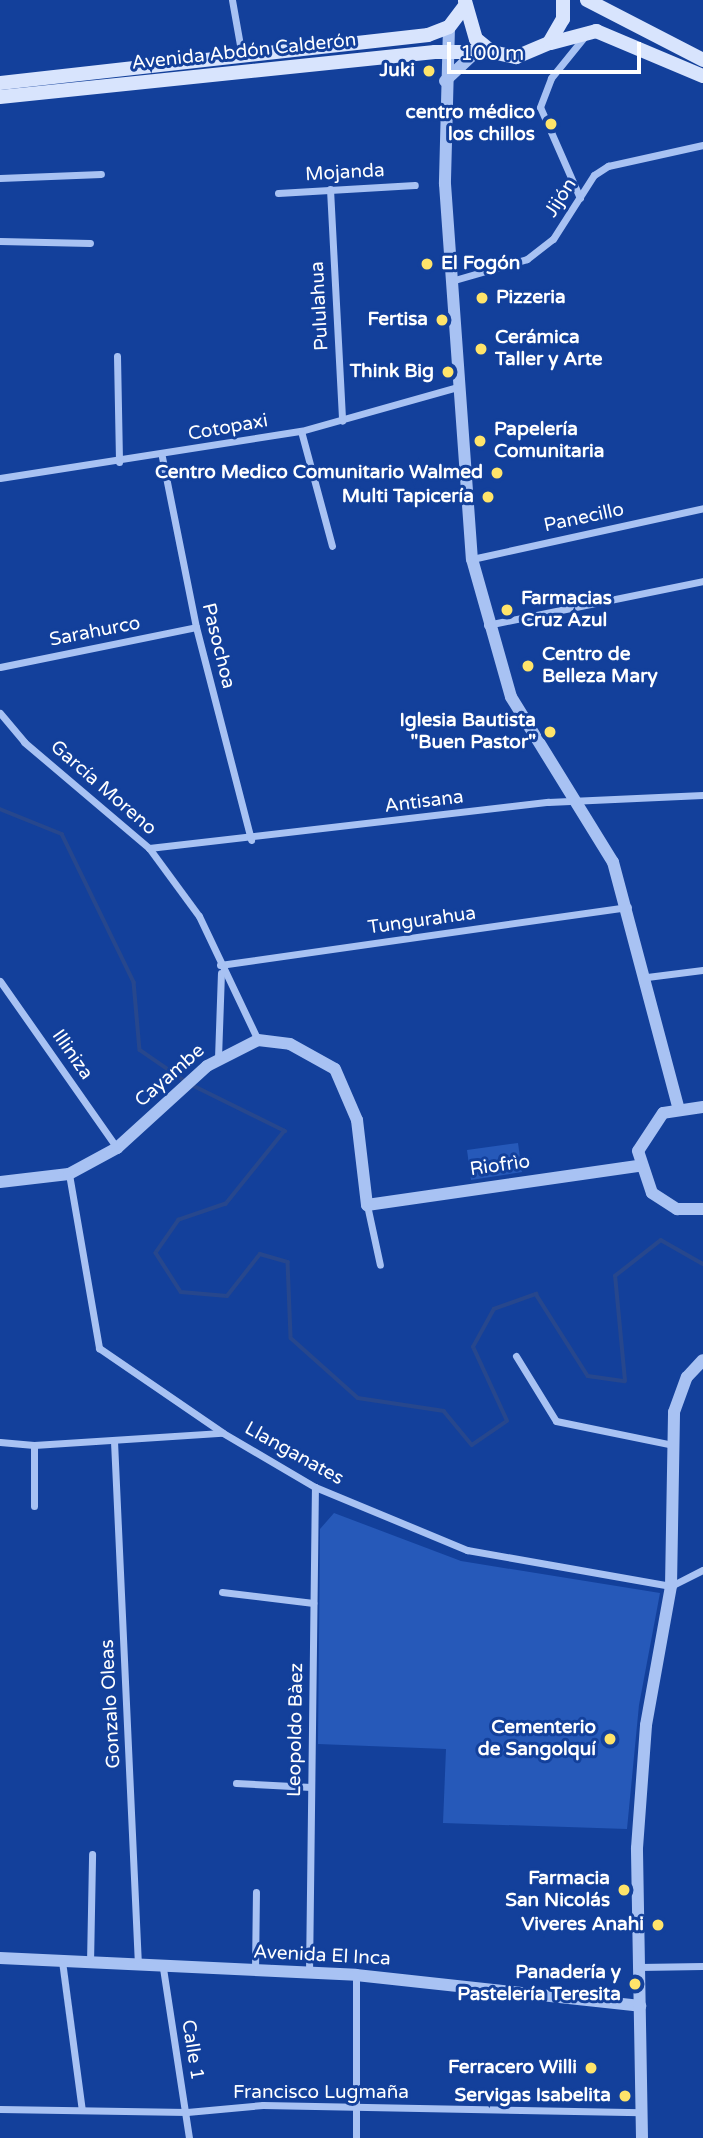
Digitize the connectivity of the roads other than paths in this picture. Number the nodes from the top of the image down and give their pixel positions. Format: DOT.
graph roads {
  1 [pos="232,0"];
  2 [pos="564,0"];
  3 [pos="587,0"];
  4 [pos="465,3"];
  5 [pos="605,5"];
  6 [pos="449,27"];
  7 [pos="590,30"];
  8 [pos="549,43"];
  9 [pos="447,51"];
  10 [pos="485,51"];
  11 [pos="242,56"];
  12 [pos="703,60"];
  13 [pos="703,76"];
  14 [pos="445,81"];
  15 [pos="0,83"];
  16 [pos="0,97"];
  17 [pos="703,145"];
  18 [pos="102,174"];
  19 [pos="0,178"];
  20 [pos="415,185"];
  21 [pos="330,189"];
  22 [pos="278,193"];
  23 [pos="580,198"];
  24 [pos="0,241"];
  25 [pos="89,243"];
  26 [pos="450,281"];
  27 [pos="117,356"];
  28 [pos="458,387"];
  29 [pos="342,421"];
  30 [pos="301,431"];
  31 [pos="162,457"];
  32 [pos="119,463"];
  33 [pos="0,478"];
  34 [pos="703,508"];
  35 [pos="332,546"];
  36 [pos="472,559"];
  37 [pos="703,581"];
  38 [pos="487,625"];
  39 [pos="196,627"];
  40 [pos="0,667"];
  41 [pos="0,713"];
  42 [pos="703,796"];
  43 [pos="577,802"];
  44 [pos="251,840"];
  45 [pos="149,848"];
  46 [pos="629,907"];
  47 [pos="220,965"];
  48 [pos="703,970"];
  49 [pos="647,977"];
  50 [pos="0,981"];
  51 [pos="258,1040"];
  52 [pos="213,1062"];
  53 [pos="678,1107"];
  54 [pos="703,1107"];
  55 [pos="117,1148"];
  56 [pos="639,1166"];
  57 [pos="69,1174"];
  58 [pos="0,1182"];
  59 [pos="368,1205"];
  60 [pos="703,1209"];
  61 [pos="380,1265"];
  62 [pos="516,1356"];
  63 [pos="703,1360"];
  64 [pos="223,1433"];
  65 [pos="114,1441"];
  66 [pos="0,1442"];
  67 [pos="34,1445"];
  68 [pos="673,1445"];
  69 [pos="314,1487"];
  70 [pos="34,1506"];
  71 [pos="703,1570"];
  72 [pos="671,1586"];
  73 [pos="222,1592"];
  74 [pos="313,1602"];
  75 [pos="236,1783"];
  76 [pos="311,1787"];
  77 [pos="92,1854"];
  78 [pos="256,1892"];
  79 [pos="0,1958"];
  80 [pos="62,1961"];
  81 [pos="90,1963"];
  82 [pos="138,1966"];
  83 [pos="703,1966"];
  84 [pos="639,1967"];
  85 [pos="163,1968"];
  86 [pos="255,1972"];
  87 [pos="309,1974"];
  88 [pos="356,1975"];
  89 [pos="640,2006"];
  90 [pos="355,2108"];
  91 [pos="0,2109"];
  92 [pos="82,2110"];
  93 [pos="187,2112"];
  94 [pos="641,2112"];
  95 [pos="189,2138"];
  96 [pos="356,2138"];
  97 [pos="642,2138"];
  1 -- 11 [label="street"];
  2 -- 8 [label="main road"];
  3 -- 5 [label="main road"];
  4 -- 6 [label="main road"];
  4 -- 10 [label="main road"];
  5 -- 12 [label="main road"];
  6 -- 9 [label="street"];
  6 -- 11 [label="main road, Avenida Abdón Calderón"];
  7 -- 8 [label="main road"];
  7 -- 13 [label="main road"];
  7 -- 23 [label="street"];
  8 -- 10 [label="main road, Avenida Abdón Calderón"];
  9 -- 10 [label="main road, Avenida Abdón Calderón"];
  9 -- 14 [label="street"];
  9 -- 16 [label="main road, Avenida Abdón Calderón"];
  10 -- 14 [label="street"];
  11 -- 15 [label="main road, Avenida Abdón Calderón"];
  14 -- 26 [label="street"];
  17 -- 23 [label="street, Jijón"];
  18 -- 19 [label="street"];
  20 -- 21 [label="street, Mojanda"];
  21 -- 22 [label="street, Mojanda"];
  21 -- 29 [label="street, Pululahua"];
  23 -- 26 [label="street, Jijón"];
  24 -- 25 [label="street"];
  26 -- 28 [label="street"];
  27 -- 32 [label="street"];
  28 -- 29 [label="street, Cotopaxi"];
  28 -- 36 [label="street"];
  29 -- 30 [label="street, Cotopaxi"];
  30 -- 31 [label="street, Cotopaxi"];
  30 -- 35 [label="street"];
  31 -- 32 [label="street, Cotopaxi"];
  31 -- 39 [label="street, Pasochoa"];
  32 -- 33 [label="street, Cotopaxi"];
  34 -- 36 [label="street, Panecillo"];
  36 -- 38 [label="street"];
  37 -- 38 [label="street"];
  38 -- 43 [label="street"];
  39 -- 40 [label="street, Sarahurco"];
  39 -- 44 [label="street, Pasochoa"];
  41 -- 45 [label="street, García Moreno"];
  42 -- 43 [label="street, Antisana"];
  43 -- 44 [label="street, Antisana"];
  43 -- 46 [label="street"];
  44 -- 45 [label="street, Antisana"];
  45 -- 47 [label="street, García Moreno"];
  46 -- 47 [label="street, Tungurahua"];
  46 -- 49 [label="street"];
  47 -- 51 [label="street, García Moreno"];
  47 -- 52 [label="street, García Moreno"];
  48 -- 49 [label="street"];
  49 -- 53 [label="street"];
  50 -- 55 [label="street, Illiniza"];
  51 -- 52 [label="street, Cayambe"];
  51 -- 59 [label="street"];
  52 -- 55 [label="street, Cayambe"];
  53 -- 54 [label="street"];
  53 -- 56 [label="street"];
  55 -- 57 [label="street, Cayambe"];
  56 -- 59 [label="street, Riofrìo"];
  56 -- 60 [label="street"];
  57 -- 58 [label="street, Cayambe"];
  57 -- 64 [label="street, Llanganates"];
  59 -- 61 [label="street"];
  62 -- 68 [label="street"];
  63 -- 68 [label="street"];
  64 -- 65 [label="street"];
  64 -- 69 [label="street, Llanganates"];
  65 -- 67 [label="street"];
  65 -- 82 [label="street, Gonzalo Oleas"];
  66 -- 67 [label="street"];
  67 -- 70 [label="street"];
  68 -- 72 [label="street"];
  69 -- 72 [label="street, Llanganates"];
  69 -- 74 [label="street, Leopoldo Bàez"];
  71 -- 72 [label="street"];
  72 -- 84 [label="street"];
  73 -- 74 [label="street"];
  74 -- 76 [label="street, Leopoldo Bàez"];
  75 -- 76 [label="street"];
  76 -- 87 [label="street, Leopoldo Bàez"];
  77 -- 81 [label="street"];
  78 -- 86 [label="street"];
  79 -- 80 [label="street, Avenida El Inca"];
  80 -- 81 [label="street, Avenida El Inca"];
  80 -- 92 [label="street"];
  81 -- 82 [label="street, Avenida El Inca"];
  82 -- 85 [label="street, Avenida El Inca"];
  83 -- 84 [label="street"];
  84 -- 89 [label="street"];
  85 -- 86 [label="street, Avenida El Inca"];
  85 -- 93 [label="street, Calle 1"];
  86 -- 87 [label="street, Avenida El Inca"];
  87 -- 88 [label="street, Avenida El Inca"];
  88 -- 89 [label="street, Avenida El Inca"];
  88 -- 90 [label="street"];
  89 -- 94 [label="street"];
  90 -- 93 [label="street, Francisco Lugmaña"];
  90 -- 94 [label="street, Francisco Lugmaña"];
  90 -- 96 [label="street"];
  91 -- 92 [label="street, Francisco Lugmaña"];
  92 -- 93 [label="street, Francisco Lugmaña"];
  93 -- 95 [label="street, Calle 1"];
  94 -- 97 [label="street"];
}
